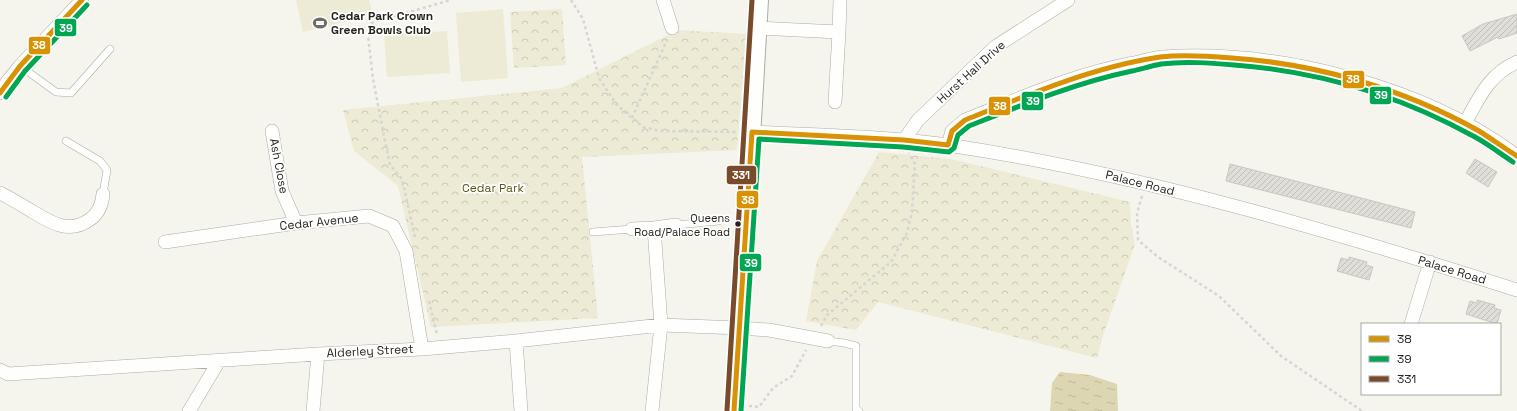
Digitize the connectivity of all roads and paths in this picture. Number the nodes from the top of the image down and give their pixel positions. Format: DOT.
graph roads {
  1 [pos="82,0"];
  2 [pos="451,0"];
  3 [pos="571,0"];
  4 [pos="663,0"];
  5 [pos="759,0"];
  6 [pos="840,0"];
  7 [pos="1068,0"];
  8 [pos="672,28"];
  9 [pos="758,28"];
  10 [pos="839,32"];
  11 [pos="110,49"];
  12 [pos="1517,62"];
  13 [pos="20,66"];
  14 [pos="0,93"];
  15 [pos="835,102"];
  16 [pos="632,118"];
  17 [pos="1465,123"];
  18 [pos="272,131"];
  19 [pos="752,132"];
  20 [pos="904,140"];
  21 [pos="66,141"];
  22 [pos="948,145"];
  23 [pos="1517,156"];
  24 [pos="390,165"];
  25 [pos="1145,184"];
  26 [pos="0,193"];
  27 [pos="103,194"];
  28 [pos="718,221"];
  29 [pos="296,223"];
  30 [pos="676,226"];
  31 [pos="654,228"];
  32 [pos="632,230"];
  33 [pos="593,232"];
  34 [pos="165,242"];
  35 [pos="1430,262"];
  36 [pos="1517,290"];
  37 [pos="1411,323"];
  38 [pos="661,325"];
  39 [pos="740,328"];
  40 [pos="822,340"];
  41 [pos="516,341"];
  42 [pos="422,349"];
  43 [pos="318,354"];
  44 [pos="219,361"];
  45 [pos="0,370"];
  46 [pos="734,408"];
  47 [pos="189,411"];
  48 [pos="313,411"];
  49 [pos="521,411"];
  50 [pos="652,411"];
  51 [pos="859,411"];
  52 [pos="1362,411"];
  1 -- 13 [label="street"];
  2 -- 24 [label="path"];
  3 -- 16 [label="path"];
  4 -- 8 [label="street"];
  5 -- 9 [label="main road"];
  6 -- 10 [label="street"];
  7 -- 20 [label="street, Hurst Hall Drive"];
  8 -- 16 [label="path"];
  9 -- 10 [label="street"];
  9 -- 19 [label="main road"];
  10 -- 15 [label="street"];
  11 -- 13 [label="lane"];
  12 -- 17 [label="street"];
  13 -- 14 [label="street"];
  16 -- 19 [label="path"];
  17 -- 22 [label="street"];
  17 -- 23 [label="street"];
  18 -- 29 [label="street, Ash Close"];
  19 -- 20 [label="street, Palace Road"];
  19 -- 39 [label="main road"];
  20 -- 22 [label="street, Palace Road"];
  20 -- 40 [label="path"];
  21 -- 27 [label="lane"];
  22 -- 25 [label="street, Palace Road"];
  25 -- 35 [label="street, Palace Road"];
  25 -- 52 [label="path"];
  26 -- 27 [label="street"];
  28 -- 30 [label="lane"];
  29 -- 34 [label="street, Cedar Avenue"];
  29 -- 42 [label="street, Cedar Avenue"];
  30 -- 31 [label="street"];
  31 -- 32 [label="street"];
  31 -- 38 [label="street"];
  32 -- 33 [label="lane"];
  35 -- 36 [label="street, Palace Road"];
  35 -- 37 [label="street"];
  38 -- 39 [label="street, Alderley Street"];
  38 -- 41 [label="street, Alderley Street"];
  38 -- 50 [label="street"];
  39 -- 40 [label="street, Alderley Street"];
  39 -- 46 [label="main road"];
  40 -- 46 [label="path"];
  40 -- 51 [label="lane"];
  41 -- 42 [label="street, Alderley Street"];
  41 -- 49 [label="street"];
  42 -- 43 [label="street, Alderley Street"];
  43 -- 44 [label="street, Alderley Street"];
  43 -- 48 [label="street"];
  44 -- 45 [label="street, Alderley Street"];
  44 -- 47 [label="street"];
}
